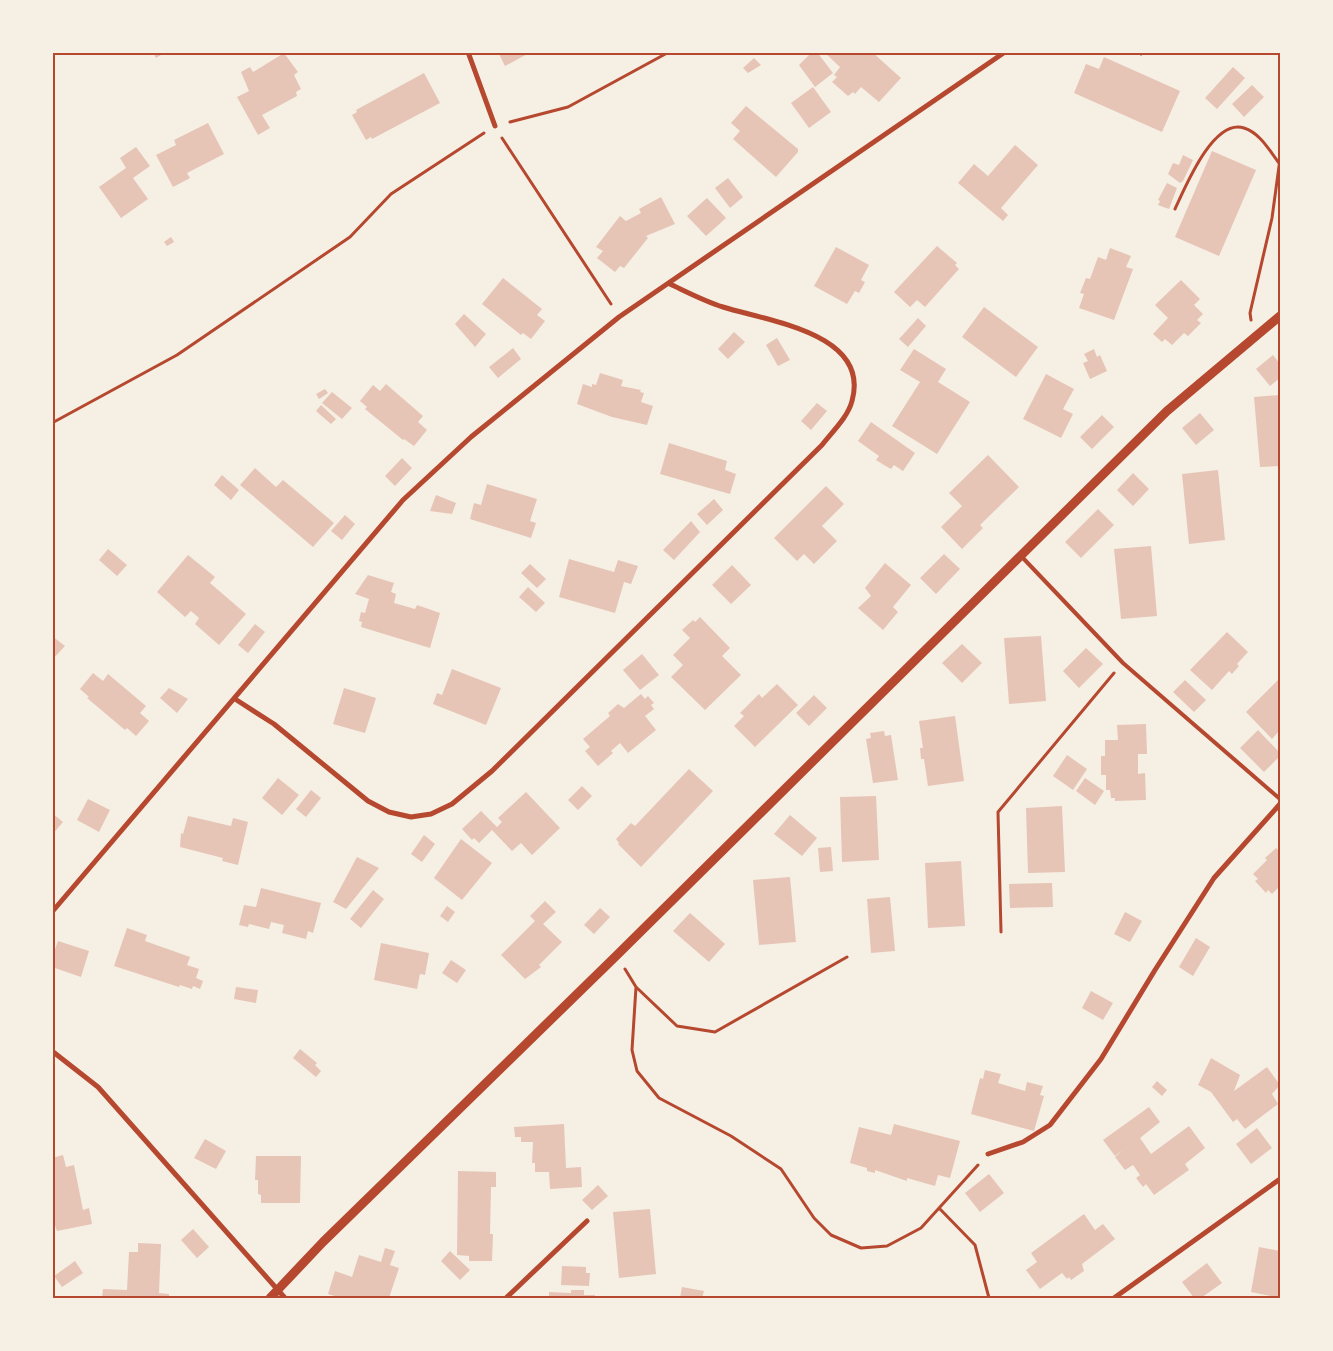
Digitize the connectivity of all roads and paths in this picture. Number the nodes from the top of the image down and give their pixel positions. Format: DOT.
graph roads {
  1 [pos="468,52"];
  2 [pos="669,52"];
  3 [pos="1005,52"];
  4 [pos="495,126"];
  5 [pos="1280,161"];
  6 [pos="1175,208"];
  7 [pos="670,284"];
  8 [pos="1280,316"];
  9 [pos="619,317"];
  10 [pos="1255,338"];
  11 [pos="52,423"];
  12 [pos="1020,555"];
  13 [pos="1123,663"];
  14 [pos="235,699"];
  15 [pos="1280,799"];
  16 [pos="1280,804"];
  17 [pos="52,912"];
  18 [pos="1001,932"];
  19 [pos="616,956"];
  20 [pos="846,957"];
  21 [pos="636,987"];
  22 [pos="52,1051"];
  23 [pos="988,1154"];
  24 [pos="1280,1179"];
  25 [pos="939,1208"];
  26 [pos="587,1221"];
  27 [pos="276,1290"];
  28 [pos="270,1298"];
  29 [pos="285,1298"];
  30 [pos="506,1298"];
  31 [pos="990,1298"];
  32 [pos="1114,1298"];
  1 -- 4 [label="street"];
  2 -- 4 [label="path"];
  3 -- 7 [label="street"];
  4 -- 9 [label="path"];
  4 -- 11 [label="path"];
  5 -- 6 [label="path"];
  5 -- 10 [label="path"];
  7 -- 9 [label="street"];
  7 -- 14 [label="street"];
  8 -- 10 [label="street"];
  9 -- 14 [label="street"];
  10 -- 12 [label="street"];
  12 -- 13 [label="lane"];
  12 -- 19 [label="street"];
  13 -- 15 [label="lane"];
  13 -- 18 [label="path"];
  14 -- 17 [label="street"];
  16 -- 23 [label="street"];
  19 -- 21 [label="path"];
  19 -- 27 [label="street"];
  20 -- 21 [label="path"];
  21 -- 25 [label="path"];
  22 -- 27 [label="street"];
  23 -- 25 [label="path"];
  24 -- 32 [label="street"];
  25 -- 31 [label="path"];
  26 -- 30 [label="street"];
  27 -- 28 [label="street"];
  27 -- 29 [label="street"];
}
